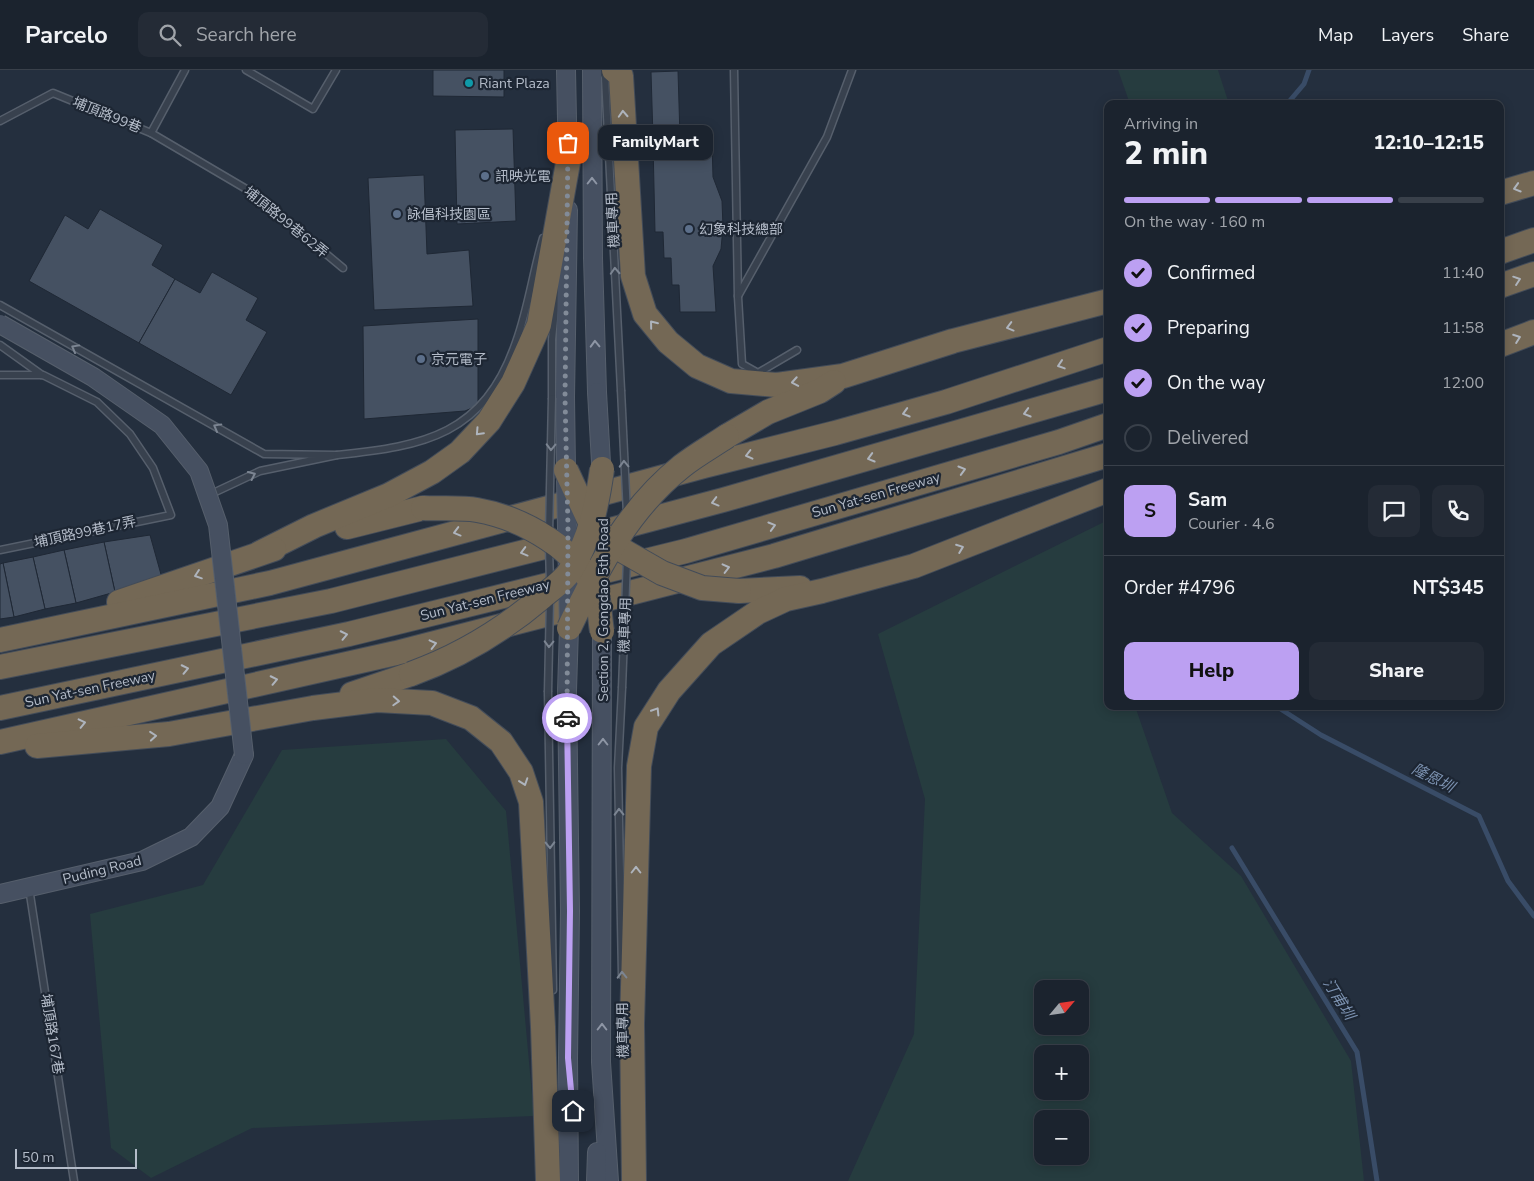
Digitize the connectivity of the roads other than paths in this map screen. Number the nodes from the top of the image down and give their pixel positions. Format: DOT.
graph roads {
  1 [pos="185,70"];
  2 [pos="246,70"];
  3 [pos="336,70"];
  4 [pos="566,70"];
  5 [pos="592,70"];
  6 [pos="602,70"];
  7 [pos="614,70"];
  8 [pos="734,70"];
  9 [pos="852,70"];
  10 [pos="0,121"];
  11 [pos="151,132"];
  12 [pos="569,157"];
  13 [pos="1534,183"];
  14 [pos="1504,192"];
  15 [pos="549,219"];
  16 [pos="546,228"];
  17 [pos="1534,240"];
  18 [pos="1504,251"];
  19 [pos="559,262"];
  20 [pos="343,268"];
  21 [pos="1534,274"];
  22 [pos="557,282"];
  23 [pos="1504,285"];
  24 [pos="738,297"];
  25 [pos="1104,302"];
  26 [pos="0,305"];
  27 [pos="0,324"];
  28 [pos="1534,332"];
  29 [pos="1504,343"];
  30 [pos="0,345"];
  31 [pos="797,350"];
  32 [pos="1104,350"];
  33 [pos="0,375"];
  34 [pos="43,375"];
  35 [pos="843,376"];
  36 [pos="1104,390"];
  37 [pos="558,397"];
  38 [pos="1104,426"];
  39 [pos="337,455"];
  40 [pos="1104,456"];
  41 [pos="566,470"];
  42 [pos="602,470"];
  43 [pos="1104,492"];
  44 [pos="208,496"];
  45 [pos="549,540"];
  46 [pos="615,541"];
  47 [pos="0,550"];
  48 [pos="260,553"];
  49 [pos="571,563"];
  50 [pos="914,566"];
  51 [pos="590,584"];
  52 [pos="551,590"];
  53 [pos="569,628"];
  54 [pos="602,631"];
  55 [pos="0,635"];
  56 [pos="0,640"];
  57 [pos="0,667"];
  58 [pos="0,708"];
  59 [pos="313,708"];
  60 [pos="0,742"];
  61 [pos="0,749"];
  62 [pos="29,887"];
  63 [pos="0,894"];
  64 [pos="622,984"];
  65 [pos="553,1001"];
  66 [pos="568,1058"];
  67 [pos="601,1062"];
  68 [pos="555,1151"];
  69 [pos="74,1181"];
  70 [pos="548,1181"];
  71 [pos="556,1181"];
  72 [pos="569,1181"];
  73 [pos="580,1181"];
  74 [pos="596,1181"];
  75 [pos="609,1181"];
  76 [pos="634,1181"];
  1 -- 11 [label="lane, 埔頂路99巷"];
  2 -- 3 [label="lane"];
  4 -- 12 [label="street"];
  42 -- 5 [label="street, one-way, bridge"];
  46 -- 6 [label="lane, 機車專用, one-way, bridge"];
  35 -- 7 [label="highway, one-way"];
  8 -- 24 [label="lane"];
  9 -- 24 [label="lane"];
  10 -- 11 [label="lane, 埔頂路99巷"];
  11 -- 20 [label="lane, 埔頂路99巷62弄"];
  12 -- 15 [label="lane"];
  12 -- 19 [label="lane"];
  12 -- 37 [label="street"];
  12 -- 48 [label="highway, one-way"];
  13 -- 14 [label="highway, one-way"];
  16 -- 39 [label="lane"];
  17 -- 18 [label="highway"];
  23 -- 21 [label="highway, one-way"];
  22 -- 37 [label="lane"];
  24 -- 31 [label="lane"];
  25 -- 35 [label="highway, one-way"];
  39 -- 26 [label="lane, one-way"];
  27 -- 44 [label="street, bridge"];
  29 -- 28 [label="highway, one-way"];
  30 -- 34 [label="lane"];
  32 -- 56 [label="highway, one-way"];
  33 -- 34 [label="lane"];
  34 -- 47 [label="lane, 埔頂路99巷17弄"];
  35 -- 46 [label="highway, bridge"];
  36 -- 57 [label="highway, one-way"];
  37 -- 41 [label="street"];
  37 -- 45 [label="lane, one-way, bridge"];
  58 -- 38 [label="highway, Sun Yat-sen Freeway, one-way"];
  44 -- 39 [label="lane, one-way"];
  60 -- 40 [label="highway, one-way"];
  41 -- 46 [label="highway, bridge"];
  41 -- 49 [label="street, bridge"];
  42 -- 46 [label="highway, bridge"];
  50 -- 43 [label="highway, one-way"];
  44 -- 62 [label="street, Puding Road, bridge"];
  45 -- 48 [label="highway, bridge"];
  45 -- 49 [label="highway, bridge"];
  45 -- 52 [label="lane, bridge"];
  46 -- 49 [label="highway, bridge"];
  46 -- 50 [label="highway, bridge"];
  46 -- 51 [label="highway, bridge"];
  46 -- 54 [label="street, Section 2, Gongdao 5th Road, bridge"];
  64 -- 46 [label="lane, 機車專用, one-way, bridge"];
  48 -- 55 [label="highway, one-way"];
  49 -- 51 [label="highway, bridge"];
  49 -- 52 [label="highway, bridge"];
  49 -- 53 [label="street, bridge"];
  76 -- 50 [label="highway, one-way"];
  51 -- 53 [label="highway, bridge"];
  51 -- 54 [label="highway, bridge"];
  52 -- 59 [label="highway, bridge"];
  52 -- 65 [label="lane, one-way, bridge"];
  53 -- 66 [label="street, bridge"];
  67 -- 54 [label="street, Section 2, Gongdao 5th Road, one-way"];
  61 -- 59 [label="highway, one-way"];
  59 -- 70 [label="highway, one-way"];
  62 -- 63 [label="street, Puding Road"];
  62 -- 69 [label="lane, 埔頂路167巷"];
  66 -- 72 [label="street"];
  66 -- 73 [label="street"];
  67 -- 74 [label="street"];
  67 -- 75 [label="street, Section 2, Gongdao 5th Road"];
  68 -- 71 [label="lane"];
}
